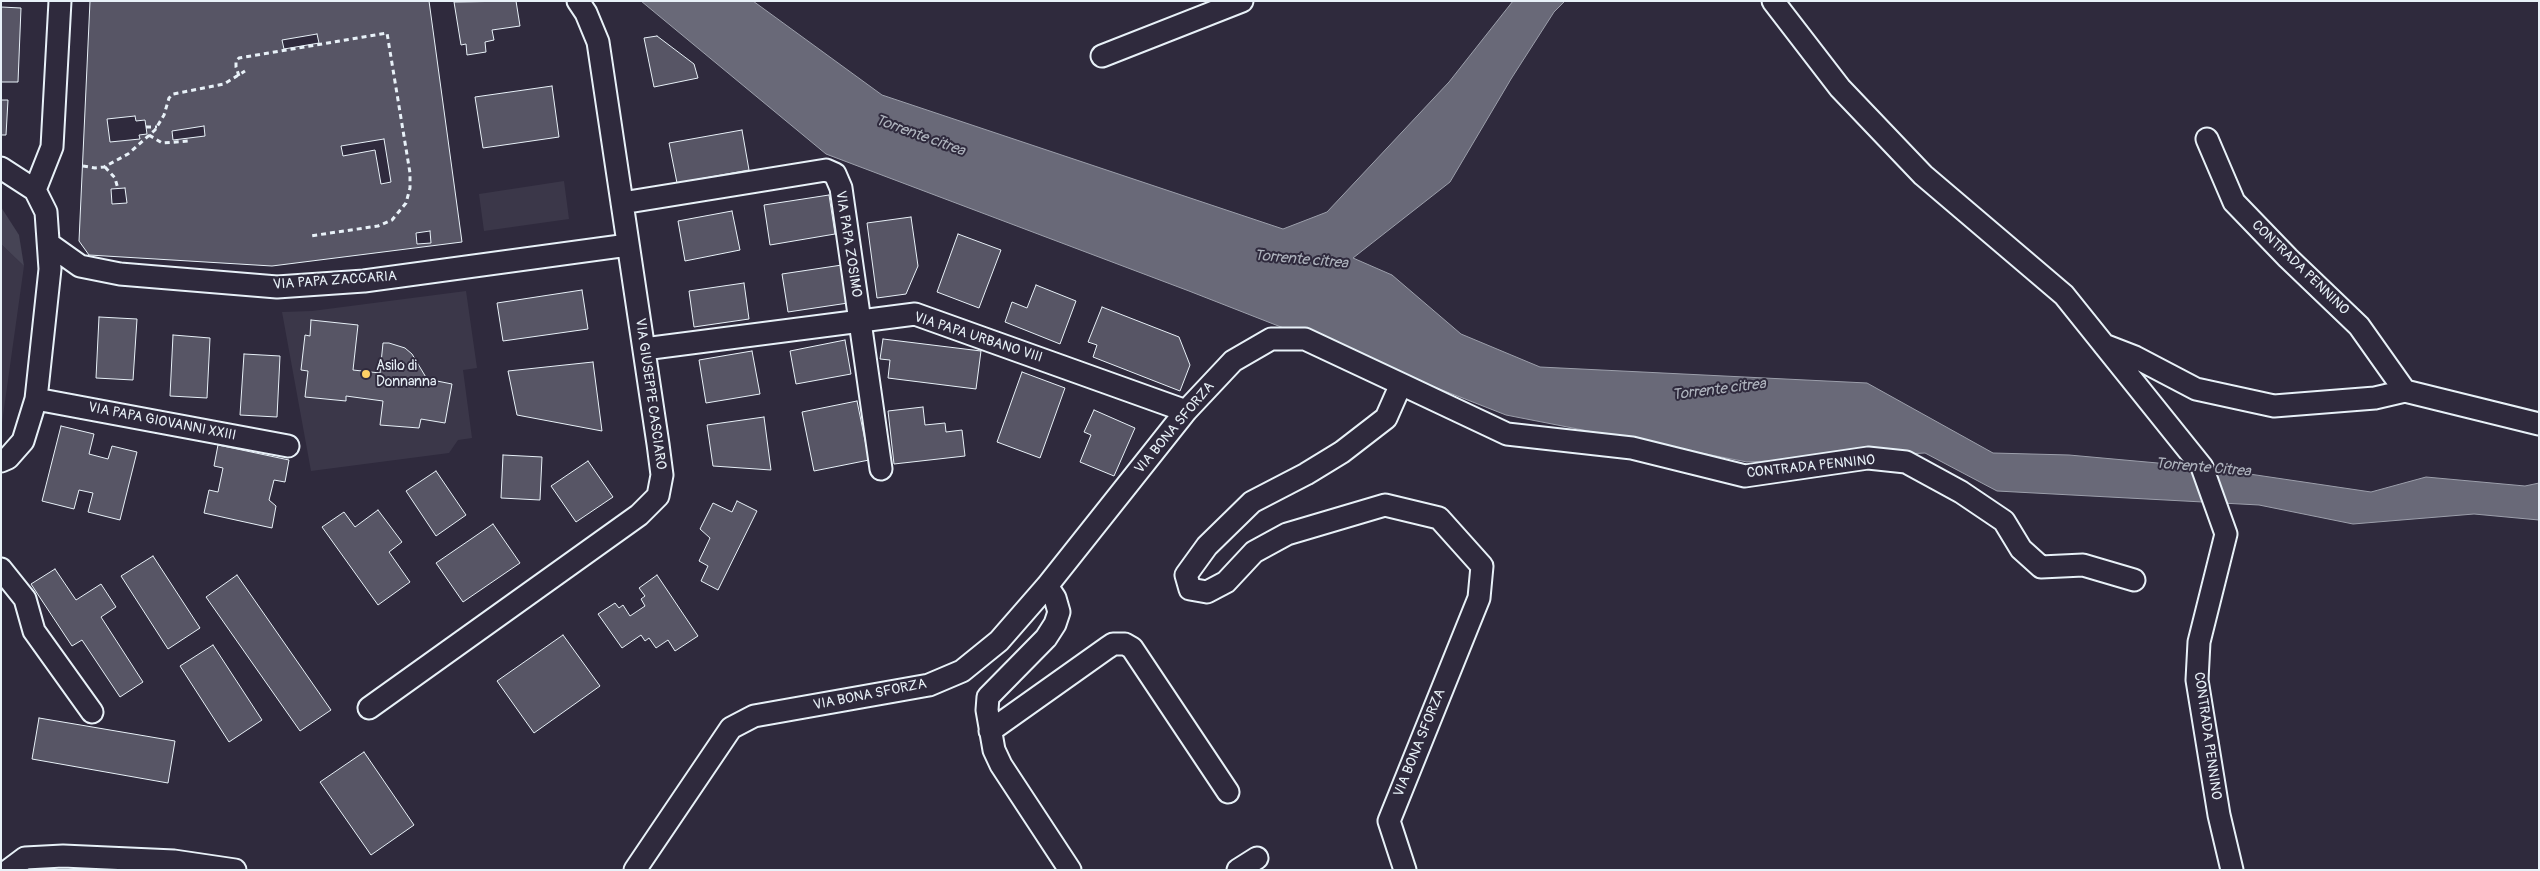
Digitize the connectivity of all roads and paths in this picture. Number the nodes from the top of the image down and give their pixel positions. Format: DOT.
graph roads {
  1 [pos="60,1"];
  2 [pos="578,1"];
  3 [pos="1242,1"];
  4 [pos="1773,1"];
  5 [pos="1102,56"];
  6 [pos="245,71"];
  7 [pos="238,76"];
  8 [pos="146,127"];
  9 [pos="157,127"];
  10 [pos="149,135"];
  11 [pos="2207,139"];
  12 [pos="189,141"];
  13 [pos="83,166"];
  14 [pos="104,167"];
  15 [pos="1,168"];
  16 [pos="118,189"];
  17 [pos="35,190"];
  18 [pos="622,203"];
  19 [pos="310,236"];
  20 [pos="49,244"];
  21 [pos="628,245"];
  22 [pos="860,320"];
  23 [pos="2102,344"];
  24 [pos="644,349"];
  25 [pos="1401,384"];
  26 [pos="2405,391"];
  27 [pos="36,399"];
  28 [pos="1186,411"];
  29 [pos="2539,424"];
  30 [pos="288,446"];
  31 [pos="1,461"];
  32 [pos="881,469"];
  33 [pos="1,569"];
  34 [pos="2134,580"];
  35 [pos="1047,586"];
  36 [pos="369,708"];
  37 [pos="92,712"];
  38 [pos="990,731"];
  39 [pos="1228,792"];
  40 [pos="1257,858"];
  41 [pos="119,863"];
  42 [pos="9,870"];
  43 [pos="235,870"];
  44 [pos="635,870"];
  45 [pos="1070,870"];
  46 [pos="1238,870"];
  47 [pos="1405,870"];
  48 [pos="2232,870"];
  1 -- 17 [label="street"];
  2 -- 18 [label="street, VIA GIUSEPPE CASCIARO"];
  3 -- 5 [label="street"];
  4 -- 23 [label="street, CONTRADA PENNINO"];
  6 -- 7 [label="path"];
  7 -- 9 [label="path"];
  7 -- 19 [label="path"];
  8 -- 9 [label="path"];
  9 -- 10 [label="path"];
  10 -- 12 [label="path"];
  10 -- 14 [label="path"];
  11 -- 26 [label="street, CONTRADA PENNINO"];
  13 -- 14 [label="path"];
  14 -- 16 [label="path"];
  15 -- 17 [label="street"];
  17 -- 20 [label="street"];
  18 -- 21 [label="street, VIA GIUSEPPE CASCIARO"];
  18 -- 22 [label="street, VIA PAPA ZOSIMO"];
  20 -- 21 [label="street, VIA PAPA ZACCARIA"];
  20 -- 27 [label="street"];
  21 -- 24 [label="street, VIA GIUSEPPE CASCIARO"];
  22 -- 24 [label="street, VIA PAPA URBANO VIII"];
  22 -- 28 [label="street, VIA PAPA URBANO VIII"];
  22 -- 32 [label="street, VIA PAPA ZOSIMO"];
  23 -- 26 [label="street, CONTRADA PENNINO"];
  23 -- 48 [label="street, CONTRADA PENNINO"];
  24 -- 36 [label="street, VIA GIUSEPPE CASCIARO"];
  25 -- 28 [label="street, VIA BONA SFORZA"];
  25 -- 34 [label="street, CONTRADA PENNINO"];
  25 -- 47 [label="street, VIA BONA SFORZA"];
  26 -- 29 [label="street, CONTRADA PENNINO"];
  27 -- 30 [label="street, VIA PAPA GIOVANNI XXIII"];
  27 -- 31 [label="street"];
  28 -- 35 [label="street, VIA BONA SFORZA"];
  33 -- 37 [label="street"];
  35 -- 38 [label="street"];
  35 -- 44 [label="street, VIA BONA SFORZA"];
  38 -- 39 [label="street"];
  38 -- 45 [label="street"];
  40 -- 46 [label="street"];
  41 -- 42 [label="street"];
  41 -- 43 [label="street"];
}
